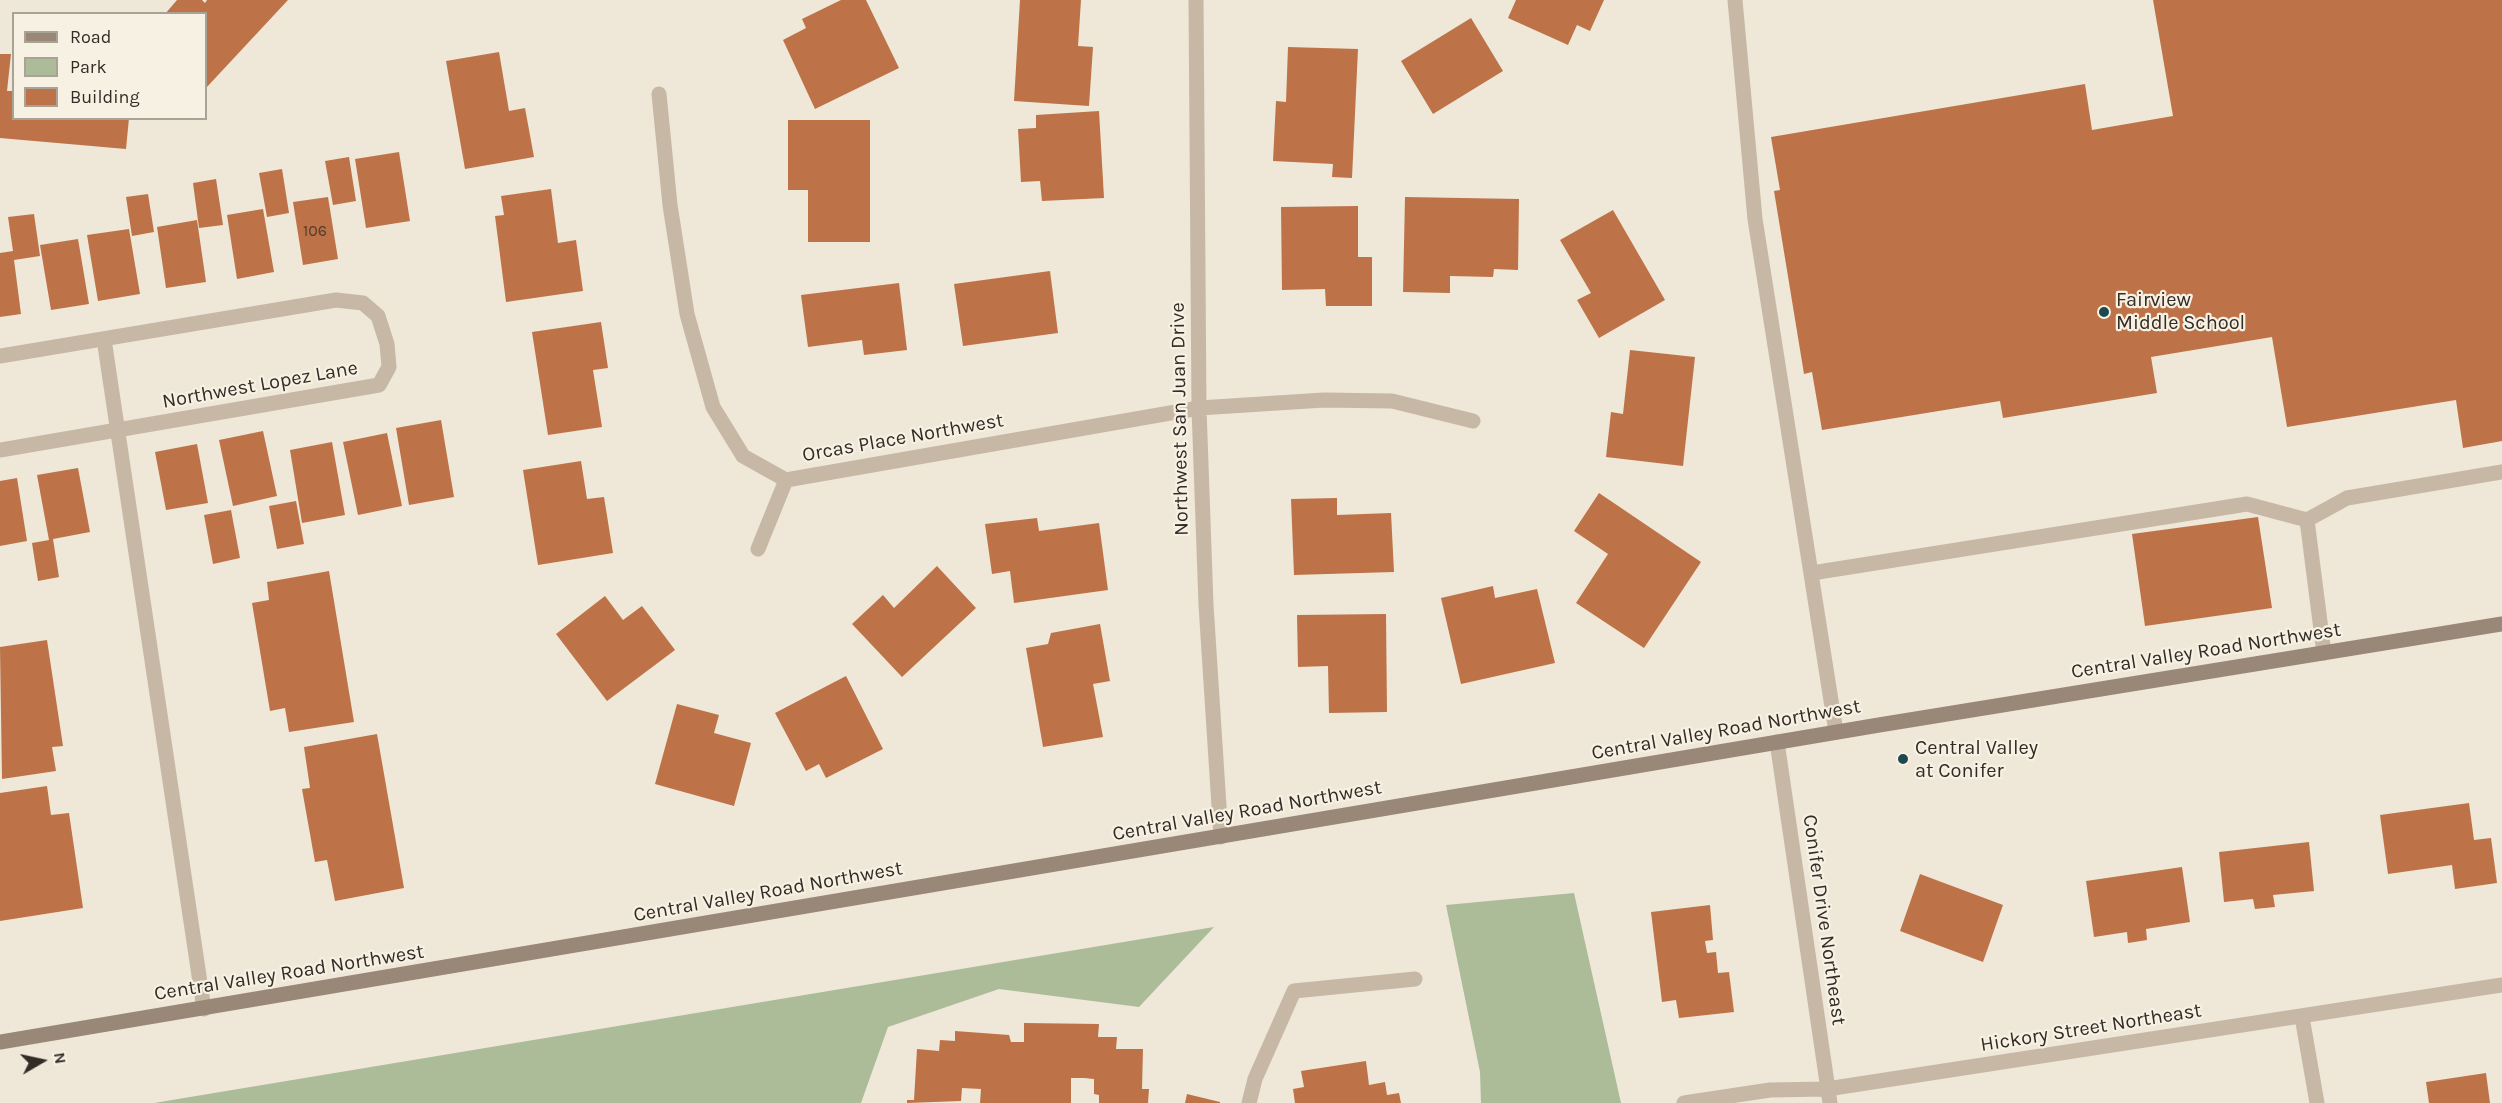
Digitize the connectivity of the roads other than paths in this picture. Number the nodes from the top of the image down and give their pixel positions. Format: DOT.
graph roads {
  1 [pos="1196,0"];
  2 [pos="1735,0"];
  3 [pos="659,94"];
  4 [pos="104,339"];
  5 [pos="0,356"];
  6 [pos="1198,408"];
  7 [pos="1473,421"];
  8 [pos="118,431"];
  9 [pos="0,450"];
  10 [pos="2502,472"];
  11 [pos="786,480"];
  12 [pos="2307,520"];
  13 [pos="758,549"];
  14 [pos="1812,573"];
  15 [pos="2502,624"];
  16 [pos="2324,653"];
  17 [pos="1836,732"];
  18 [pos="1777,742"];
  19 [pos="1221,837"];
  20 [pos="1415,979"];
  21 [pos="2502,985"];
  22 [pos="204,1009"];
  23 [pos="2302,1017"];
  24 [pos="0,1042"];
  25 [pos="1828,1096"];
  26 [pos="1249,1103"];
  27 [pos="1684,1103"];
  28 [pos="2317,1103"];
  1 -- 6 [label="street, Northwest San Juan Drive"];
  2 -- 14 [label="street"];
  3 -- 11 [label="street, Orcas Place Northwest"];
  4 -- 5 [label="street, Northwest Lopez Lane"];
  4 -- 8 [label="street"];
  4 -- 8 [label="street, Northwest Lopez Lane"];
  6 -- 7 [label="street, Orcas Place Northwest"];
  6 -- 11 [label="street, Orcas Place Northwest"];
  6 -- 19 [label="street, Northwest San Juan Drive"];
  8 -- 9 [label="street, Northwest Lopez Lane"];
  8 -- 22 [label="street"];
  10 -- 12 [label="street"];
  11 -- 13 [label="street"];
  12 -- 14 [label="street"];
  12 -- 16 [label="street"];
  14 -- 17 [label="street"];
  15 -- 16 [label="main road, Central Valley Road Northwest"];
  16 -- 17 [label="main road, Central Valley Road Northwest"];
  17 -- 18 [label="main road, Central Valley Road Northwest"];
  18 -- 19 [label="main road, Central Valley Road Northwest"];
  18 -- 25 [label="street, Conifer Drive Northeast"];
  19 -- 22 [label="main road, Central Valley Road Northwest"];
  20 -- 26 [label="street"];
  21 -- 23 [label="street, Hickory Street Northeast"];
  22 -- 24 [label="main road, Central Valley Road Northwest"];
  23 -- 25 [label="street, Hickory Street Northeast"];
  23 -- 28 [label="street"];
  25 -- 27 [label="street, Hickory Street Northeast"];
}
